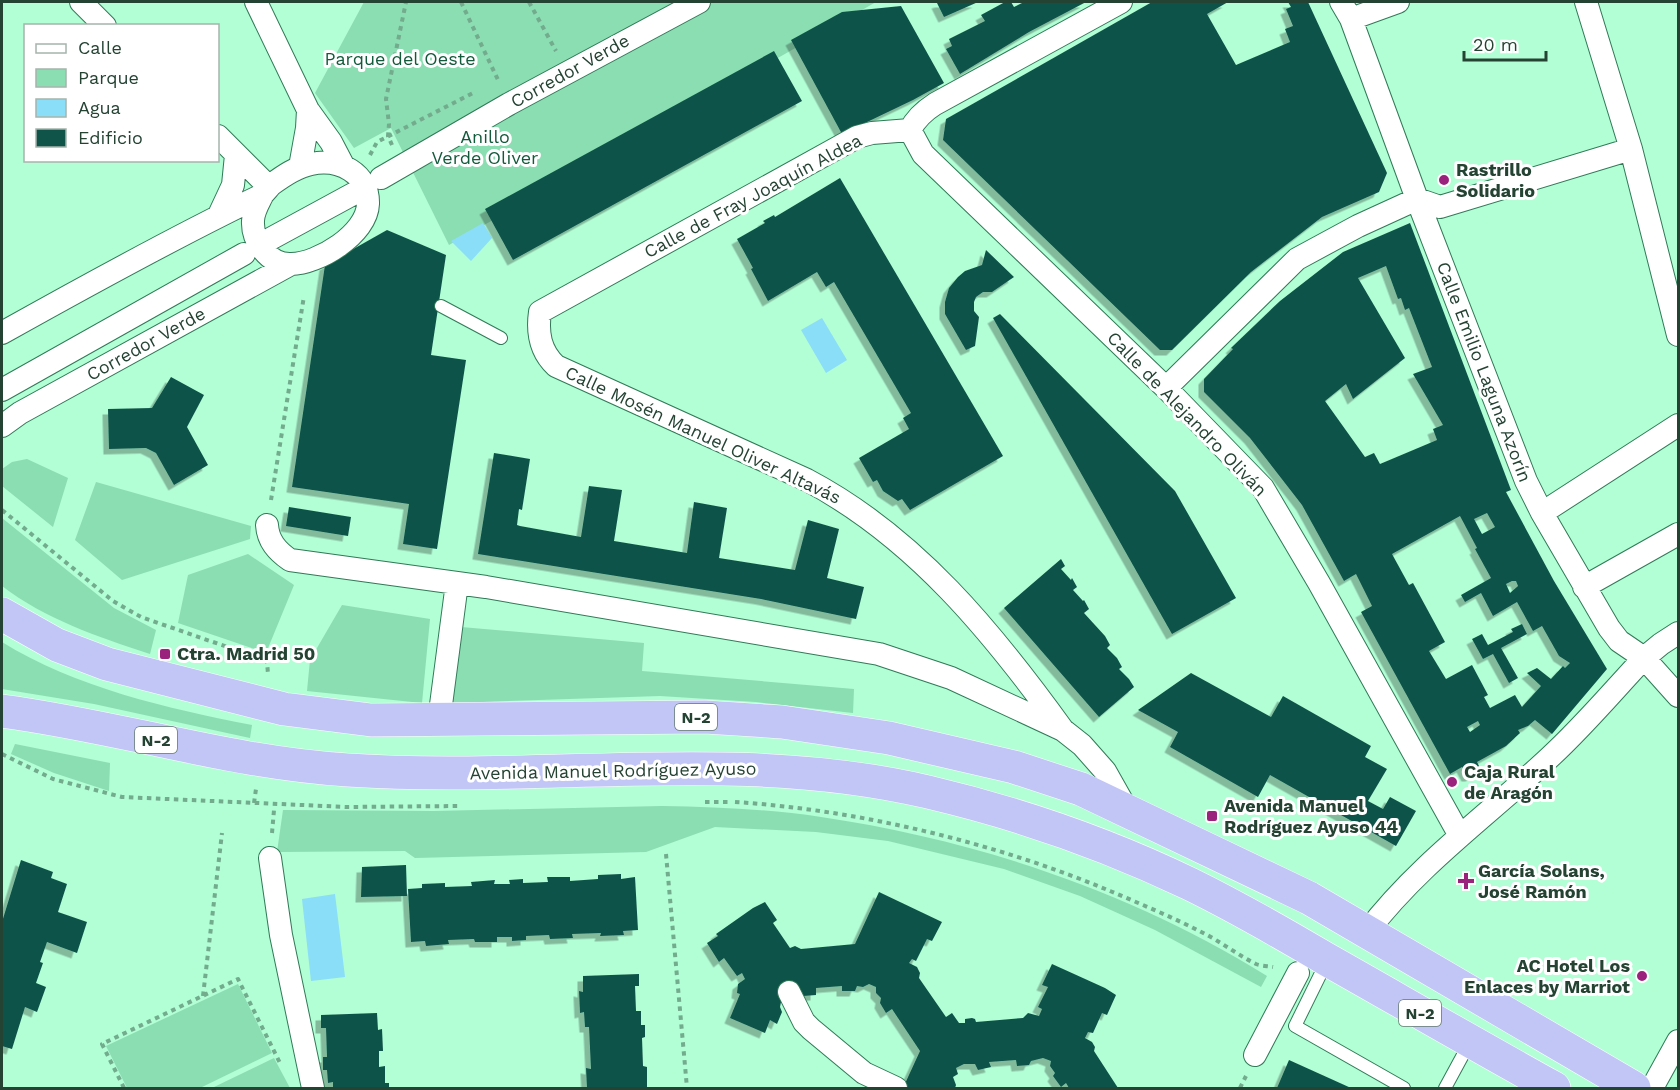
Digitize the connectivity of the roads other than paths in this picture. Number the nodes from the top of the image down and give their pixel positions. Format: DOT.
graph roads {
  1 [pos="81,2"];
  2 [pos="256,2"];
  3 [pos="699,2"];
  4 [pos="1121,2"];
  5 [pos="1398,2"];
  6 [pos="1586,2"];
  7 [pos="1347,9"];
  8 [pos="103,24"];
  9 [pos="308,110"];
  10 [pos="910,130"];
  11 [pos="219,137"];
  12 [pos="1631,149"];
  13 [pos="236,155"];
  14 [pos="343,165"];
  15 [pos="300,167"];
  16 [pos="374,170"];
  17 [pos="266,191"];
  18 [pos="353,194"];
  19 [pos="1417,199"];
  20 [pos="219,215"];
  21 [pos="272,238"];
  22 [pos="244,254"];
  23 [pos="291,264"];
  24 [pos="441,306"];
  25 [pos="540,312"];
  26 [pos="2,333"];
  27 [pos="1678,335"];
  28 [pos="501,338"];
  29 [pos="1166,388"];
  30 [pos="2,390"];
  31 [pos="1678,425"];
  32 [pos="2,426"];
  33 [pos="1542,513"];
  34 [pos="267,525"];
  35 [pos="1678,534"];
  36 [pos="457,583"];
  37 [pos="1584,587"];
  38 [pos="2,614"];
  39 [pos="1678,633"];
  40 [pos="1644,658"];
  41 [pos="1678,696"];
  42 [pos="2,711"];
  43 [pos="439,720"];
  44 [pos="1063,730"];
  45 [pos="1127,810"];
  46 [pos="1460,836"];
  47 [pos="270,858"];
  48 [pos="1367,932"];
  49 [pos="1327,960"];
  50 [pos="1296,976"];
  51 [pos="1370,984"];
  52 [pos="789,992"];
  53 [pos="1678,1041"];
  54 [pos="1470,1042"];
  55 [pos="1255,1055"];
  56 [pos="313,1089"];
  57 [pos="896,1089"];
  58 [pos="1404,1089"];
  59 [pos="1445,1089"];
  60 [pos="1554,1089"];
  61 [pos="1634,1089"];
  62 [pos="1652,1089"];
  1 -- 8 [label="street"];
  2 -- 9 [label="street, Corredor Verde"];
  3 -- 16 [label="street, Corredor Verde"];
  4 -- 10 [label="street"];
  5 -- 7 [label="street"];
  6 -- 12 [label="street"];
  7 -- 19 [label="street, Calle Emilio Laguna Azorín"];
  9 -- 14 [label="street, Corredor Verde"];
  9 -- 15 [label="street"];
  10 -- 25 [label="street, Calle de Fray Joaquín Aldea"];
  10 -- 29 [label="street, Calle de Alejandro Oliván"];
  11 -- 13 [label="street"];
  12 -- 19 [label="street"];
  12 -- 27 [label="street"];
  13 -- 17 [label="street"];
  13 -- 20 [label="street"];
  14 -- 15 [label="street"];
  14 -- 23 [label="street, Corredor Verde"];
  15 -- 17 [label="street"];
  17 -- 20 [label="street"];
  17 -- 23 [label="street"];
  18 -- 21 [label="street"];
  19 -- 29 [label="street"];
  19 -- 33 [label="street, Calle Emilio Laguna Azorín"];
  20 -- 26 [label="street"];
  22 -- 30 [label="street, Corredor Verde"];
  23 -- 32 [label="street, Corredor Verde"];
  24 -- 28 [label="lane"];
  25 -- 44 [label="street, Calle Mosén Manuel Oliver Altavás"];
  29 -- 46 [label="street, Calle de Alejandro Oliván"];
  31 -- 33 [label="street"];
  33 -- 37 [label="street, Calle Emilio Laguna Azorín"];
  34 -- 36 [label="street"];
  35 -- 37 [label="street"];
  36 -- 43 [label="street"];
  36 -- 44 [label="street"];
  37 -- 40 [label="street, Calle Emilio Laguna Azorín"];
  38 -- 43 [label="highway, N-2"];
  39 -- 40 [label="street"];
  40 -- 41 [label="street, Calle Emilio Laguna Azorín"];
  40 -- 46 [label="street"];
  42 -- 49 [label="highway, Avenida Manuel Rodríguez Ayuso / N-2"];
  43 -- 45 [label="highway, N-2"];
  44 -- 45 [label="street"];
  45 -- 48 [label="highway, N-2"];
  46 -- 48 [label="street"];
  47 -- 56 [label="street"];
  48 -- 51 [label="highway"];
  48 -- 61 [label="highway, N-2"];
  49 -- 51 [label="highway, Avenida Manuel Rodríguez Ayuso / N-2"];
  49 -- 58 [label="lane"];
  50 -- 55 [label="street"];
  51 -- 54 [label="highway, Avenida Manuel Rodríguez Ayuso / N-2"];
  52 -- 57 [label="street"];
  53 -- 62 [label="street"];
  54 -- 59 [label="lane"];
  54 -- 60 [label="highway, Avenida Manuel Rodríguez Ayuso / N-2"];
}
